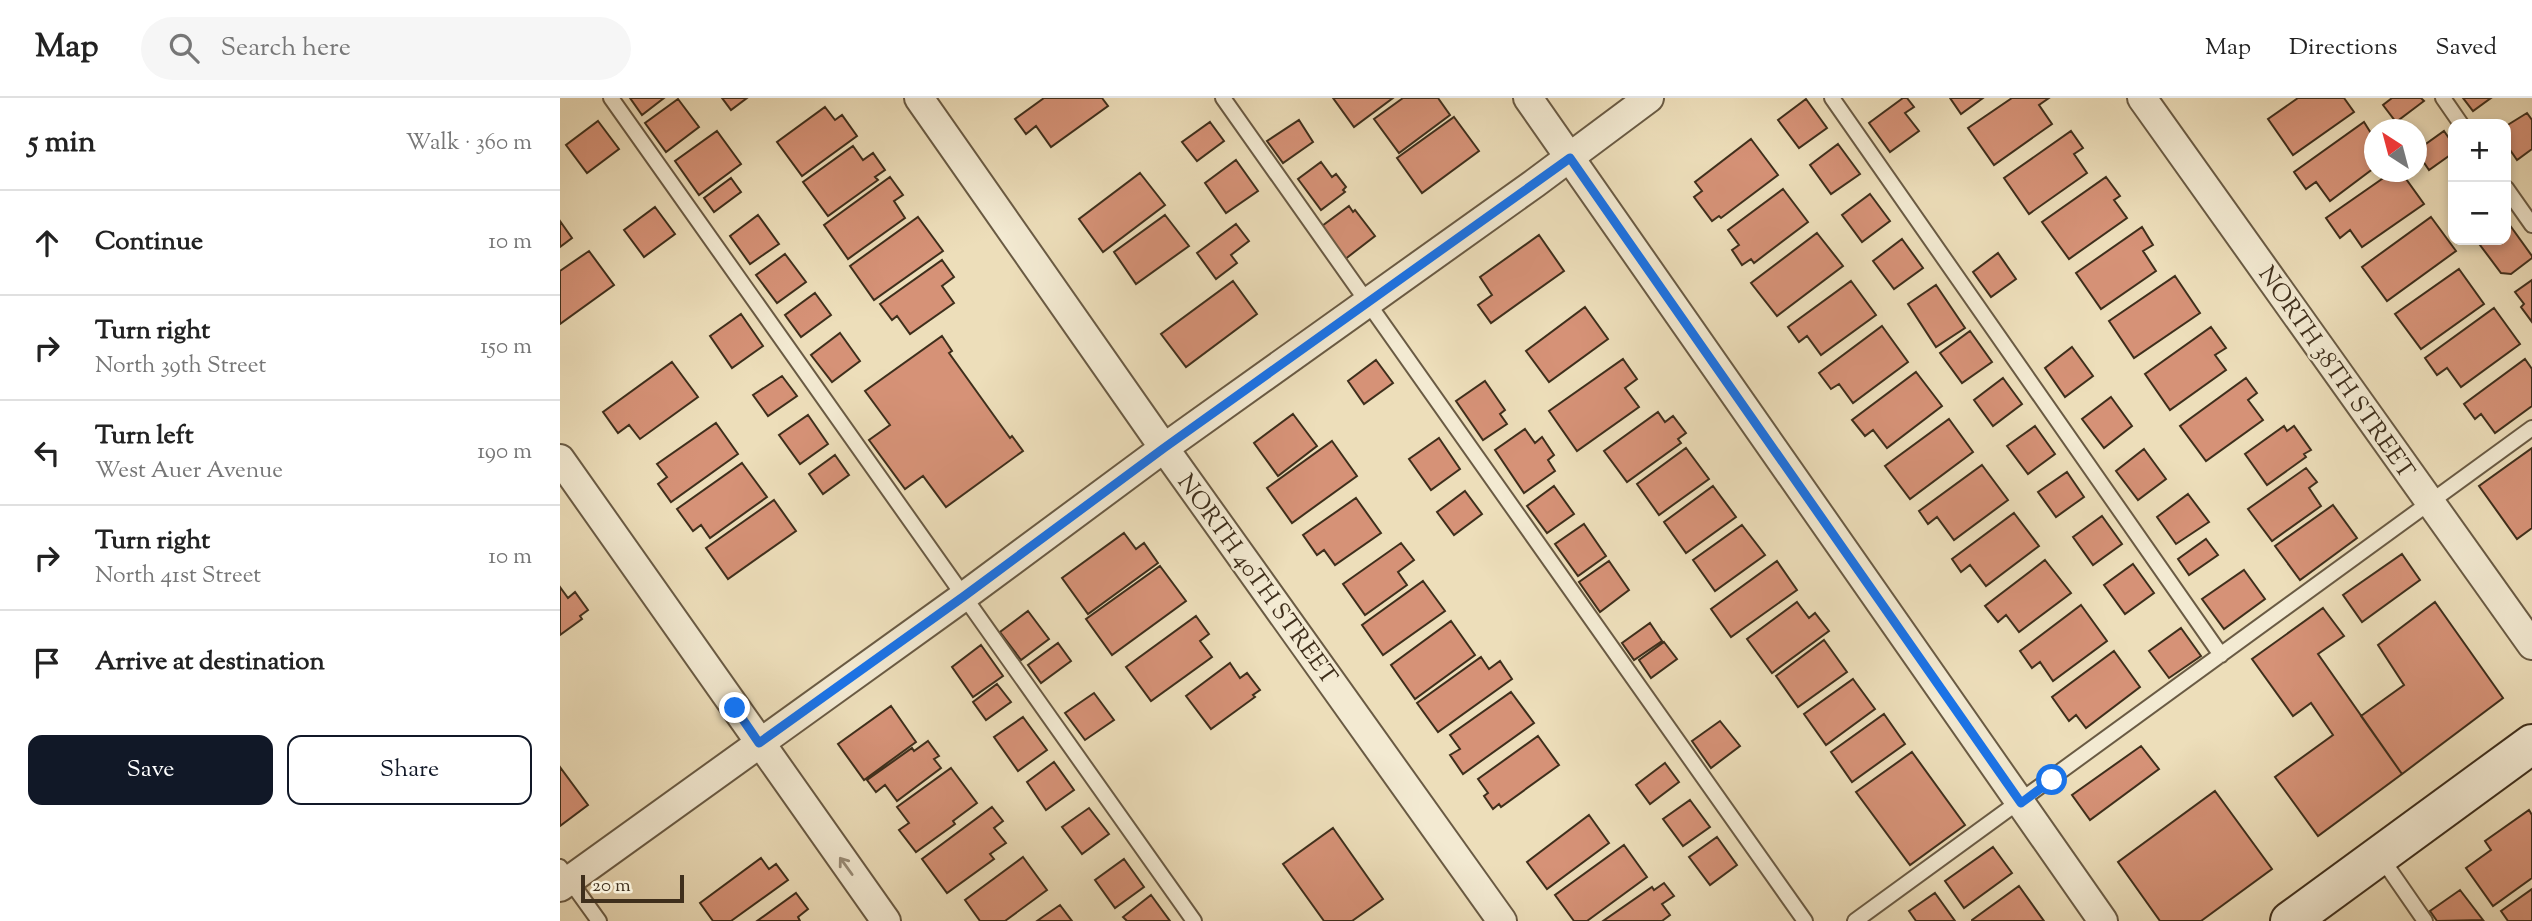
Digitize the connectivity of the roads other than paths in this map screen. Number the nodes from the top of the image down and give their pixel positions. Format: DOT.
graph roads {
  1 [pos="611,98"];
  2 [pos="919,98"];
  3 [pos="1223,98"];
  4 [pos="1528,98"];
  5 [pos="1649,98"];
  6 [pos="1832,98"];
  7 [pos="2142,98"];
  8 [pos="2443,98"];
  9 [pos="2458,119"];
  10 [pos="1570,158"];
  11 [pos="2511,195"];
  12 [pos="2532,225"];
  13 [pos="1369,302"];
  14 [pos="2532,428"];
  15 [pos="1164,448"];
  16 [pos="560,459"];
  17 [pos="2429,502"];
  18 [pos="963,597"];
  19 [pos="2532,645"];
  20 [pos="2221,655"];
  21 [pos="759,743"];
  22 [pos="2532,744"];
  23 [pos="2021,803"];
  24 [pos="2379,855"];
  25 [pos="563,878"];
  26 [pos="599,921"];
  27 [pos="886,921"];
  28 [pos="1194,921"];
  29 [pos="1502,921"];
  30 [pos="1805,921"];
  31 [pos="1856,921"];
  32 [pos="2103,921"];
  33 [pos="2290,921"];
  34 [pos="2425,921"];
  1 -- 18 [label="lane"];
  2 -- 15 [label="street, NORTH 40TH STREET"];
  3 -- 13 [label="lane"];
  4 -- 10 [label="street"];
  5 -- 10 [label="street"];
  6 -- 20 [label="lane"];
  7 -- 17 [label="street, NORTH 38TH STREET"];
  8 -- 9 [label="lane"];
  10 -- 13 [label="street"];
  10 -- 23 [label="street"];
  11 -- 12 [label="lane"];
  13 -- 15 [label="street"];
  13 -- 30 [label="lane"];
  14 -- 17 [label="lane"];
  15 -- 18 [label="street"];
  15 -- 29 [label="street, NORTH 40TH STREET"];
  16 -- 21 [label="street"];
  17 -- 19 [label="street, NORTH 38TH STREET"];
  17 -- 20 [label="lane"];
  18 -- 21 [label="street"];
  18 -- 28 [label="lane"];
  20 -- 23 [label="lane"];
  21 -- 25 [label="street"];
  27 -- 21 [label="street, one-way"];
  22 -- 24 [label="main road"];
  23 -- 31 [label="lane"];
  23 -- 32 [label="street"];
  24 -- 33 [label="main road"];
  24 -- 34 [label="lane"];
  25 -- 26 [label="lane"];
}
